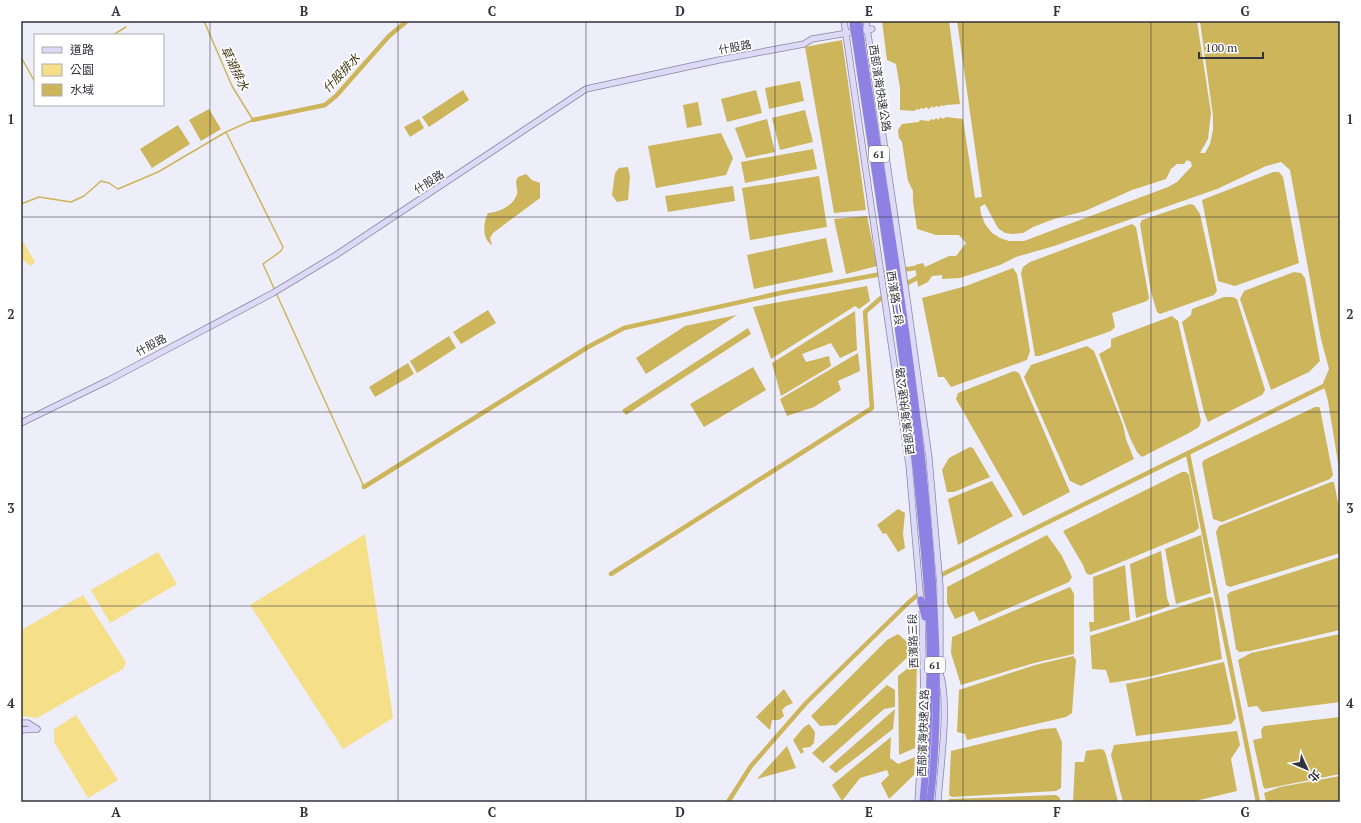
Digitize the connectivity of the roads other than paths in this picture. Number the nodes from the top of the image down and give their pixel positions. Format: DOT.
graph roads {
  1 [pos="844,21"];
  2 [pos="858,22"];
  3 [pos="869,30"];
  4 [pos="846,34"];
  5 [pos="896,268"];
  6 [pos="21,423"];
  7 [pos="926,574"];
  8 [pos="931,593"];
  9 [pos="921,600"];
  10 [pos="940,673"];
  11 [pos="929,705"];
  12 [pos="21,722"];
  13 [pos="21,730"];
  14 [pos="936,739"];
  15 [pos="918,802"];
  16 [pos="923,802"];
  17 [pos="930,802"];
  18 [pos="938,802"];
  1 -- 4 [label="street, 西濱路二段"];
  2 -- 3 [label="street, 西濱路二段"];
  2 -- 5 [label="highway, 西部濱海快速公路 / 61, bridge"];
  3 -- 4 [label="street, 什股路"];
  3 -- 5 [label="street, 西濱路二段"];
  4 -- 6 [label="street, 什股路"];
  4 -- 7 [label="street, 西濱路二段"];
  5 -- 7 [label="highway, 西部濱海快速公路 / 61"];
  5 -- 10 [label="street, 西濱路二段"];
  7 -- 8 [label="highway, 西部濱海快速公路 / 61"];
  7 -- 9 [label="street, 西濱路二段"];
  8 -- 11 [label="highway, 西部濱海快速公路 / 61"];
  8 -- 14 [label="highway, 西部濱海快速公路 / 61"];
  9 -- 11 [label="highway"];
  9 -- 15 [label="street, 西濱路三段"];
  10 -- 14 [label="highway"];
  10 -- 18 [label="street"];
  11 -- 16 [label="highway, 西部濱海快速公路 / 61"];
  12 -- 13 [label="street"];
  14 -- 17 [label="highway, 西部濱海快速公路 / 61"];
}
